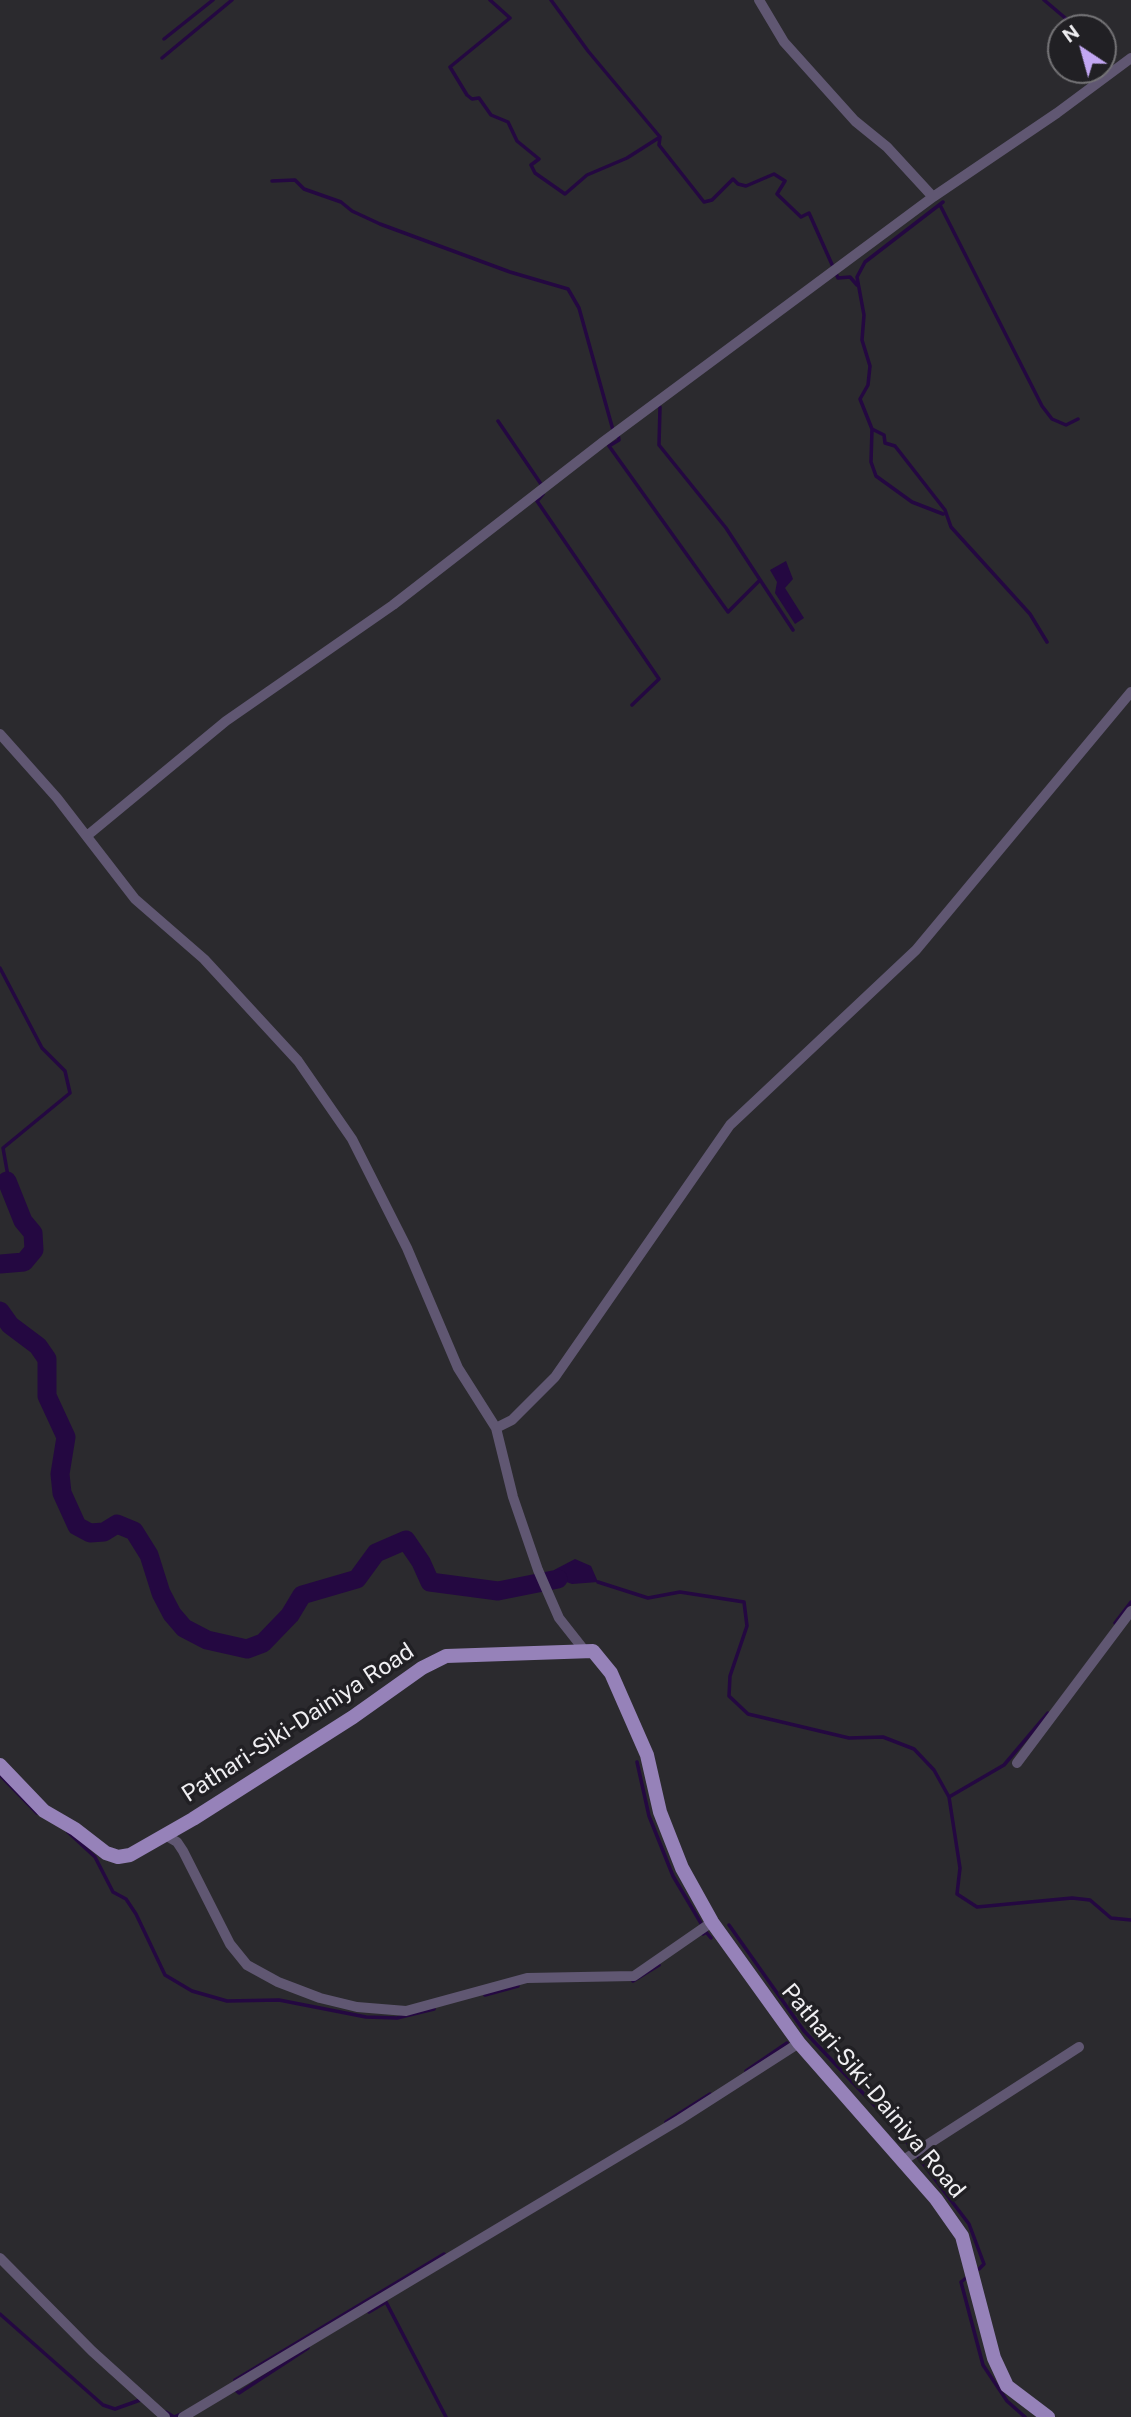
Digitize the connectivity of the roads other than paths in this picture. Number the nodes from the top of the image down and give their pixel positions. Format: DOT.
graph roads {
  1 [pos="759,0"];
  2 [pos="1131,58"];
  3 [pos="933,197"];
  4 [pos="1131,691"];
  5 [pos="0,734"];
  6 [pos="88,835"];
  7 [pos="496,1428"];
  8 [pos="1131,1611"];
  9 [pos="585,1651"];
  10 [pos="1017,1763"];
  11 [pos="0,1765"];
  12 [pos="165,1835"];
  13 [pos="712,1922"];
  14 [pos="799,2043"];
  15 [pos="1079,2047"];
  16 [pos="902,2161"];
  17 [pos="0,2258"];
  18 [pos="165,2417"];
  19 [pos="183,2417"];
  20 [pos="1048,2417"];
  1 -- 3 [label="street"];
  2 -- 3 [label="street"];
  3 -- 6 [label="street"];
  4 -- 7 [label="street"];
  5 -- 6 [label="street"];
  6 -- 7 [label="street"];
  7 -- 9 [label="street"];
  8 -- 10 [label="street"];
  9 -- 12 [label="main road, Pathari-Siki-Dainiya Road"];
  9 -- 13 [label="main road, Pathari-Siki-Dainiya Road"];
  11 -- 12 [label="main road, Pathari-Siki-Dainiya Road"];
  12 -- 13 [label="street"];
  13 -- 14 [label="main road, Pathari-Siki-Dainiya Road"];
  14 -- 16 [label="main road, Pathari-Siki-Dainiya Road"];
  14 -- 19 [label="street"];
  15 -- 16 [label="street"];
  16 -- 20 [label="main road, Pathari-Siki-Dainiya Road"];
  17 -- 18 [label="street"];
}
